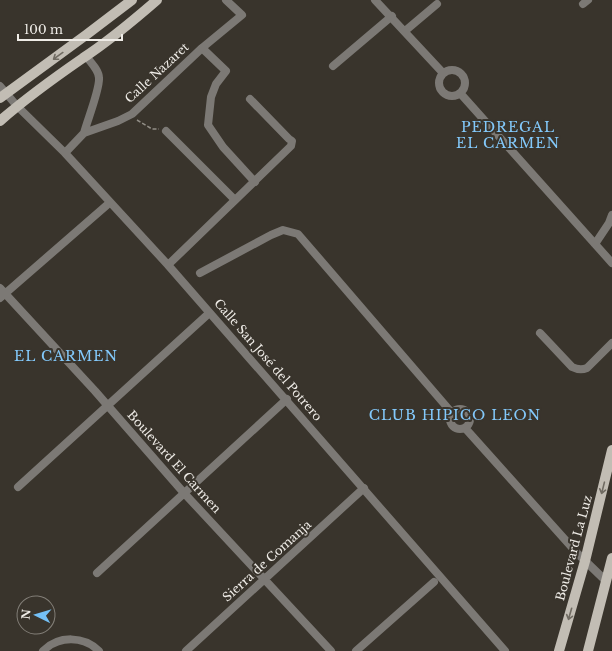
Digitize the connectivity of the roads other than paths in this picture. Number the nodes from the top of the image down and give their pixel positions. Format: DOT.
graph roads {
  1 [pos="132,0"];
  2 [pos="157,0"];
  3 [pos="226,0"];
  4 [pos="375,0"];
  5 [pos="437,4"];
  6 [pos="392,16"];
  7 [pos="405,31"];
  8 [pos="202,48"];
  9 [pos="86,56"];
  10 [pos="333,66"];
  11 [pos="443,73"];
  12 [pos="2,92"];
  13 [pos="460,94"];
  14 [pos="250,99"];
  15 [pos="17,106"];
  16 [pos="0,121"];
  17 [pos="166,130"];
  18 [pos="84,133"];
  19 [pos="65,153"];
  20 [pos="255,182"];
  21 [pos="235,200"];
  22 [pos="107,205"];
  23 [pos="612,215"];
  24 [pos="595,244"];
  25 [pos="612,263"];
  26 [pos="168,265"];
  27 [pos="200,272"];
  28 [pos="2,293"];
  29 [pos="206,316"];
  30 [pos="540,333"];
  31 [pos="612,343"];
  32 [pos="287,399"];
  33 [pos="108,406"];
  34 [pos="452,412"];
  35 [pos="465,428"];
  36 [pos="612,450"];
  37 [pos="18,487"];
  38 [pos="364,488"];
  39 [pos="184,493"];
  40 [pos="612,558"];
  41 [pos="585,561"];
  42 [pos="96,573"];
  43 [pos="265,579"];
  44 [pos="606,581"];
  45 [pos="434,582"];
  46 [pos="43,651"];
  47 [pos="99,651"];
  48 [pos="186,651"];
  49 [pos="331,651"];
  50 [pos="356,651"];
  51 [pos="505,651"];
  52 [pos="559,651"];
  53 [pos="588,651"];
  1 -- 12 [label="main road, one-way"];
  2 -- 9 [label="main road"];
  3 -- 8 [label="street, Calle Nazaret"];
  4 -- 6 [label="street"];
  5 -- 7 [label="street"];
  6 -- 7 [label="street"];
  6 -- 10 [label="street"];
  7 -- 11 [label="street"];
  8 -- 18 [label="street, Calle Nazaret"];
  8 -- 20 [label="street"];
  9 -- 15 [label="main road"];
  9 -- 18 [label="street"];
  11 -- 13 [label="street"];
  11 -- 13 [label="street"];
  12 -- 15 [label="street, Calle San José del Potrero"];
  13 -- 24 [label="street"];
  14 -- 20 [label="street"];
  15 -- 16 [label="main road"];
  15 -- 19 [label="street, Calle San José del Potrero"];
  17 -- 21 [label="street"];
  18 -- 19 [label="street, Calle Nazaret"];
  19 -- 26 [label="street, Calle San José del Potrero"];
  20 -- 21 [label="street"];
  21 -- 26 [label="street"];
  22 -- 28 [label="street"];
  23 -- 24 [label="street"];
  24 -- 25 [label="street"];
  26 -- 32 [label="street, Calle San José del Potrero"];
  27 -- 34 [label="street"];
  28 -- 33 [label="street, Boulevard El Carmen"];
  29 -- 33 [label="street"];
  30 -- 31 [label="street"];
  32 -- 38 [label="street, Calle San José del Potrero"];
  32 -- 39 [label="street"];
  33 -- 37 [label="street"];
  33 -- 39 [label="street, Boulevard El Carmen"];
  34 -- 35 [label="street"];
  34 -- 35 [label="street"];
  35 -- 41 [label="street"];
  36 -- 41 [label="main road, Boulevard La Luz, one-way"];
  38 -- 43 [label="street, Sierra de Comanja"];
  38 -- 51 [label="street, Calle San José del Potrero"];
  39 -- 42 [label="street"];
  39 -- 43 [label="street, Boulevard El Carmen"];
  40 -- 44 [label="main road"];
  41 -- 44 [label="street"];
  41 -- 52 [label="main road, Boulevard La Luz, one-way"];
  43 -- 48 [label="street, Sierra de Comanja"];
  43 -- 49 [label="street, Boulevard El Carmen"];
  44 -- 53 [label="main road"];
  45 -- 50 [label="street"];
  46 -- 47 [label="street"];
}
